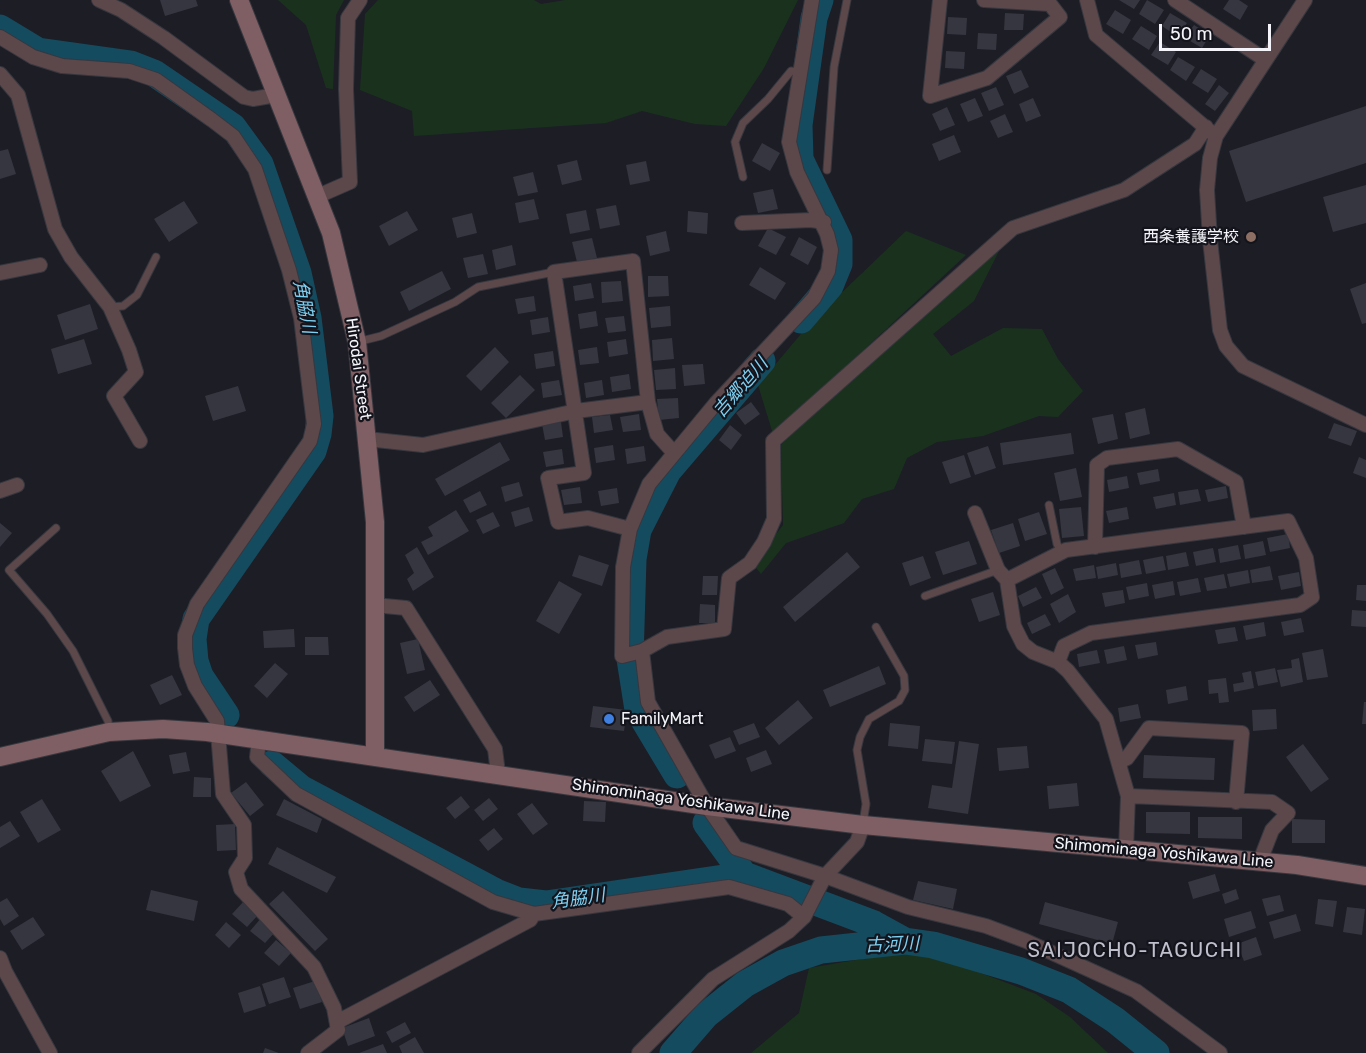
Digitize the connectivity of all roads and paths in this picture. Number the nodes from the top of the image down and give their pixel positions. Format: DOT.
graph roads {
  1 [pos="99,0"];
  2 [pos="239,0"];
  3 [pos="360,0"];
  4 [pos="812,0"];
  5 [pos="847,0"];
  6 [pos="940,0"];
  7 [pos="984,0"];
  8 [pos="1087,0"];
  9 [pos="1175,0"];
  10 [pos="1301,2"];
  11 [pos="0,37"];
  12 [pos="1264,59"];
  13 [pos="800,72"];
  14 [pos="0,74"];
  15 [pos="276,95"];
  16 [pos="1212,137"];
  17 [pos="827,170"];
  18 [pos="742,177"];
  19 [pos="318,196"];
  20 [pos="824,222"];
  21 [pos="742,223"];
  22 [pos="156,257"];
  23 [pos="40,265"];
  24 [pos="554,272"];
  25 [pos="0,273"];
  26 [pos="110,307"];
  27 [pos="357,342"];
  28 [pos="648,402"];
  29 [pos="576,411"];
  30 [pos="1366,425"];
  31 [pos="367,439"];
  32 [pos="140,441"];
  33 [pos="674,453"];
  34 [pos="17,485"];
  35 [pos="0,491"];
  36 [pos="1049,505"];
  37 [pos="975,513"];
  38 [pos="1244,527"];
  39 [pos="56,528"];
  40 [pos="630,529"];
  41 [pos="1095,546"];
  42 [pos="1061,552"];
  43 [pos="1002,575"];
  44 [pos="925,596"];
  45 [pos="374,605"];
  46 [pos="876,627"];
  47 [pos="636,653"];
  48 [pos="1058,662"];
  49 [pos="109,732"];
  50 [pos="218,734"];
  51 [pos="259,740"];
  52 [pos="0,757"];
  53 [pos="375,757"];
  54 [pos="1119,762"];
  55 [pos="498,773"];
  56 [pos="1128,796"];
  57 [pos="1236,802"];
  58 [pos="707,806"];
  59 [pos="863,825"];
  60 [pos="1126,850"];
  61 [pos="1260,861"];
  62 [pos="1366,876"];
  63 [pos="824,878"];
  64 [pos="534,914"];
  65 [pos="806,914"];
  66 [pos="0,957"];
  67 [pos="337,1022"];
  68 [pos="50,1053"];
  69 [pos="308,1053"];
  70 [pos="639,1053"];
  71 [pos="1220,1053"];
  1 -- 15 [label="street"];
  2 -- 15 [label="main road, Hirodai Street"];
  3 -- 19 [label="street"];
  4 -- 13 [label="street"];
  5 -- 17 [label="lane"];
  6 -- 7 [label="street"];
  8 -- 16 [label="street"];
  9 -- 12 [label="street"];
  10 -- 12 [label="street"];
  11 -- 50 [label="street"];
  12 -- 16 [label="street"];
  13 -- 18 [label="lane"];
  13 -- 20 [label="street"];
  14 -- 26 [label="street"];
  15 -- 19 [label="main road, Hirodai Street"];
  16 -- 30 [label="street"];
  16 -- 47 [label="street"];
  19 -- 27 [label="main road, Hirodai Street"];
  20 -- 21 [label="street"];
  20 -- 33 [label="street"];
  22 -- 26 [label="lane"];
  23 -- 25 [label="street"];
  24 -- 27 [label="lane"];
  24 -- 28 [label="street"];
  24 -- 29 [label="street"];
  26 -- 32 [label="street"];
  27 -- 31 [label="main road, Hirodai Street"];
  28 -- 29 [label="street"];
  28 -- 33 [label="street"];
  29 -- 31 [label="street"];
  29 -- 40 [label="street"];
  31 -- 45 [label="main road, Hirodai Street"];
  33 -- 40 [label="street"];
  34 -- 35 [label="street"];
  36 -- 42 [label="lane"];
  37 -- 43 [label="street"];
  38 -- 41 [label="street"];
  38 -- 41 [label="street"];
  38 -- 48 [label="street"];
  39 -- 49 [label="lane"];
  40 -- 47 [label="street"];
  41 -- 42 [label="street"];
  42 -- 43 [label="street"];
  43 -- 44 [label="lane"];
  43 -- 48 [label="street"];
  45 -- 53 [label="main road, Hirodai Street"];
  45 -- 55 [label="street"];
  46 -- 59 [label="lane"];
  47 -- 58 [label="street"];
  48 -- 54 [label="street"];
  49 -- 50 [label="main road, Shimominaga Yoshikawa Line"];
  49 -- 52 [label="main road, Shimominaga Yoshikawa Line"];
  50 -- 51 [label="main road, Shimominaga Yoshikawa Line"];
  50 -- 67 [label="street"];
  51 -- 53 [label="main road, Shimominaga Yoshikawa Line"];
  51 -- 64 [label="street"];
  53 -- 55 [label="main road, Shimominaga Yoshikawa Line"];
  54 -- 56 [label="street"];
  54 -- 57 [label="street"];
  55 -- 58 [label="main road, Shimominaga Yoshikawa Line"];
  56 -- 57 [label="street"];
  56 -- 60 [label="street"];
  57 -- 61 [label="street"];
  58 -- 59 [label="main road, Shimominaga Yoshikawa Line"];
  58 -- 63 [label="street"];
  59 -- 60 [label="main road, Shimominaga Yoshikawa Line"];
  59 -- 63 [label="street"];
  60 -- 61 [label="main road, Shimominaga Yoshikawa Line"];
  61 -- 62 [label="main road, Shimominaga Yoshikawa Line"];
  63 -- 65 [label="street"];
  63 -- 71 [label="street"];
  64 -- 65 [label="street"];
  64 -- 67 [label="street"];
  65 -- 70 [label="street"];
  66 -- 68 [label="street"];
  67 -- 69 [label="street"];
}
